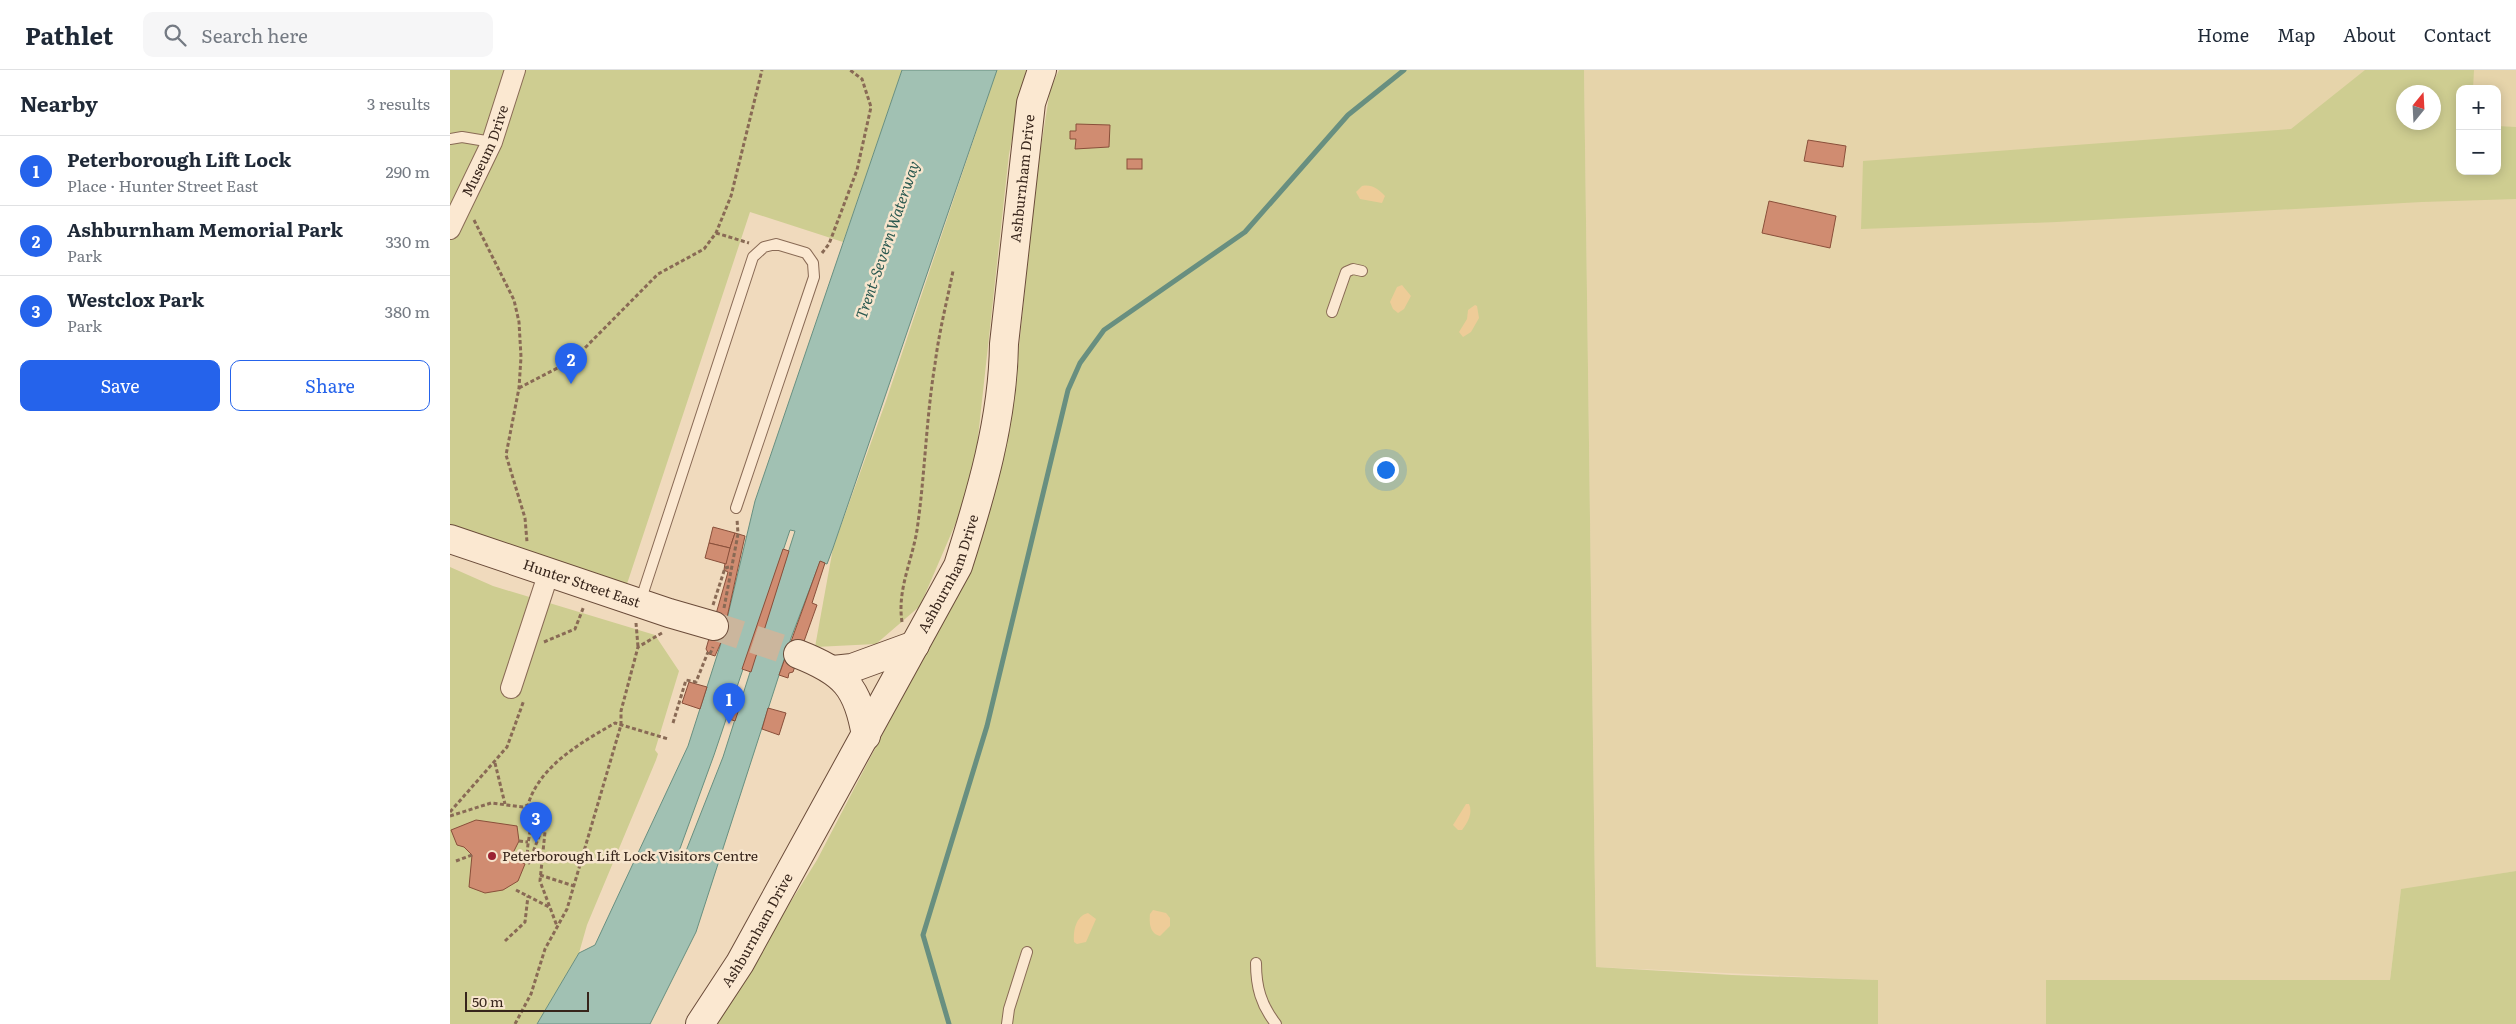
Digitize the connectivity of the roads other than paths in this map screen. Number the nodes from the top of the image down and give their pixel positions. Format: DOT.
graph roads {
  1 [pos="514,70"];
  2 [pos="1042,70"];
  3 [pos="450,139"];
  4 [pos="492,142"];
  5 [pos="450,229"];
  6 [pos="1362,270"];
  7 [pos="1332,312"];
  8 [pos="736,508"];
  9 [pos="450,539"];
  10 [pos="538,569"];
  11 [pos="640,603"];
  12 [pos="718,625"];
  13 [pos="911,646"];
  14 [pos="798,654"];
  15 [pos="833,670"];
  16 [pos="511,688"];
  17 [pos="866,736"];
  18 [pos="1027,952"];
  19 [pos="1256,963"];
  20 [pos="700,1024"];
  21 [pos="1007,1024"];
  22 [pos="1276,1024"];
  1 -- 4 [label="street, Museum Drive"];
  2 -- 13 [label="street, Ashburnham Drive"];
  3 -- 4 [label="lane"];
  4 -- 5 [label="street, Museum Drive"];
  6 -- 7 [label="lane"];
  8 -- 11 [label="lane"];
  9 -- 10 [label="street, Hunter Street East"];
  10 -- 11 [label="street, Hunter Street East"];
  10 -- 16 [label="street"];
  11 -- 12 [label="street, Hunter Street East"];
  13 -- 15 [label="street"];
  13 -- 17 [label="street, Ashburnham Drive"];
  14 -- 15 [label="street"];
  15 -- 17 [label="street"];
  17 -- 20 [label="street, Ashburnham Drive"];
  18 -- 21 [label="lane"];
  19 -- 22 [label="lane"];
}
